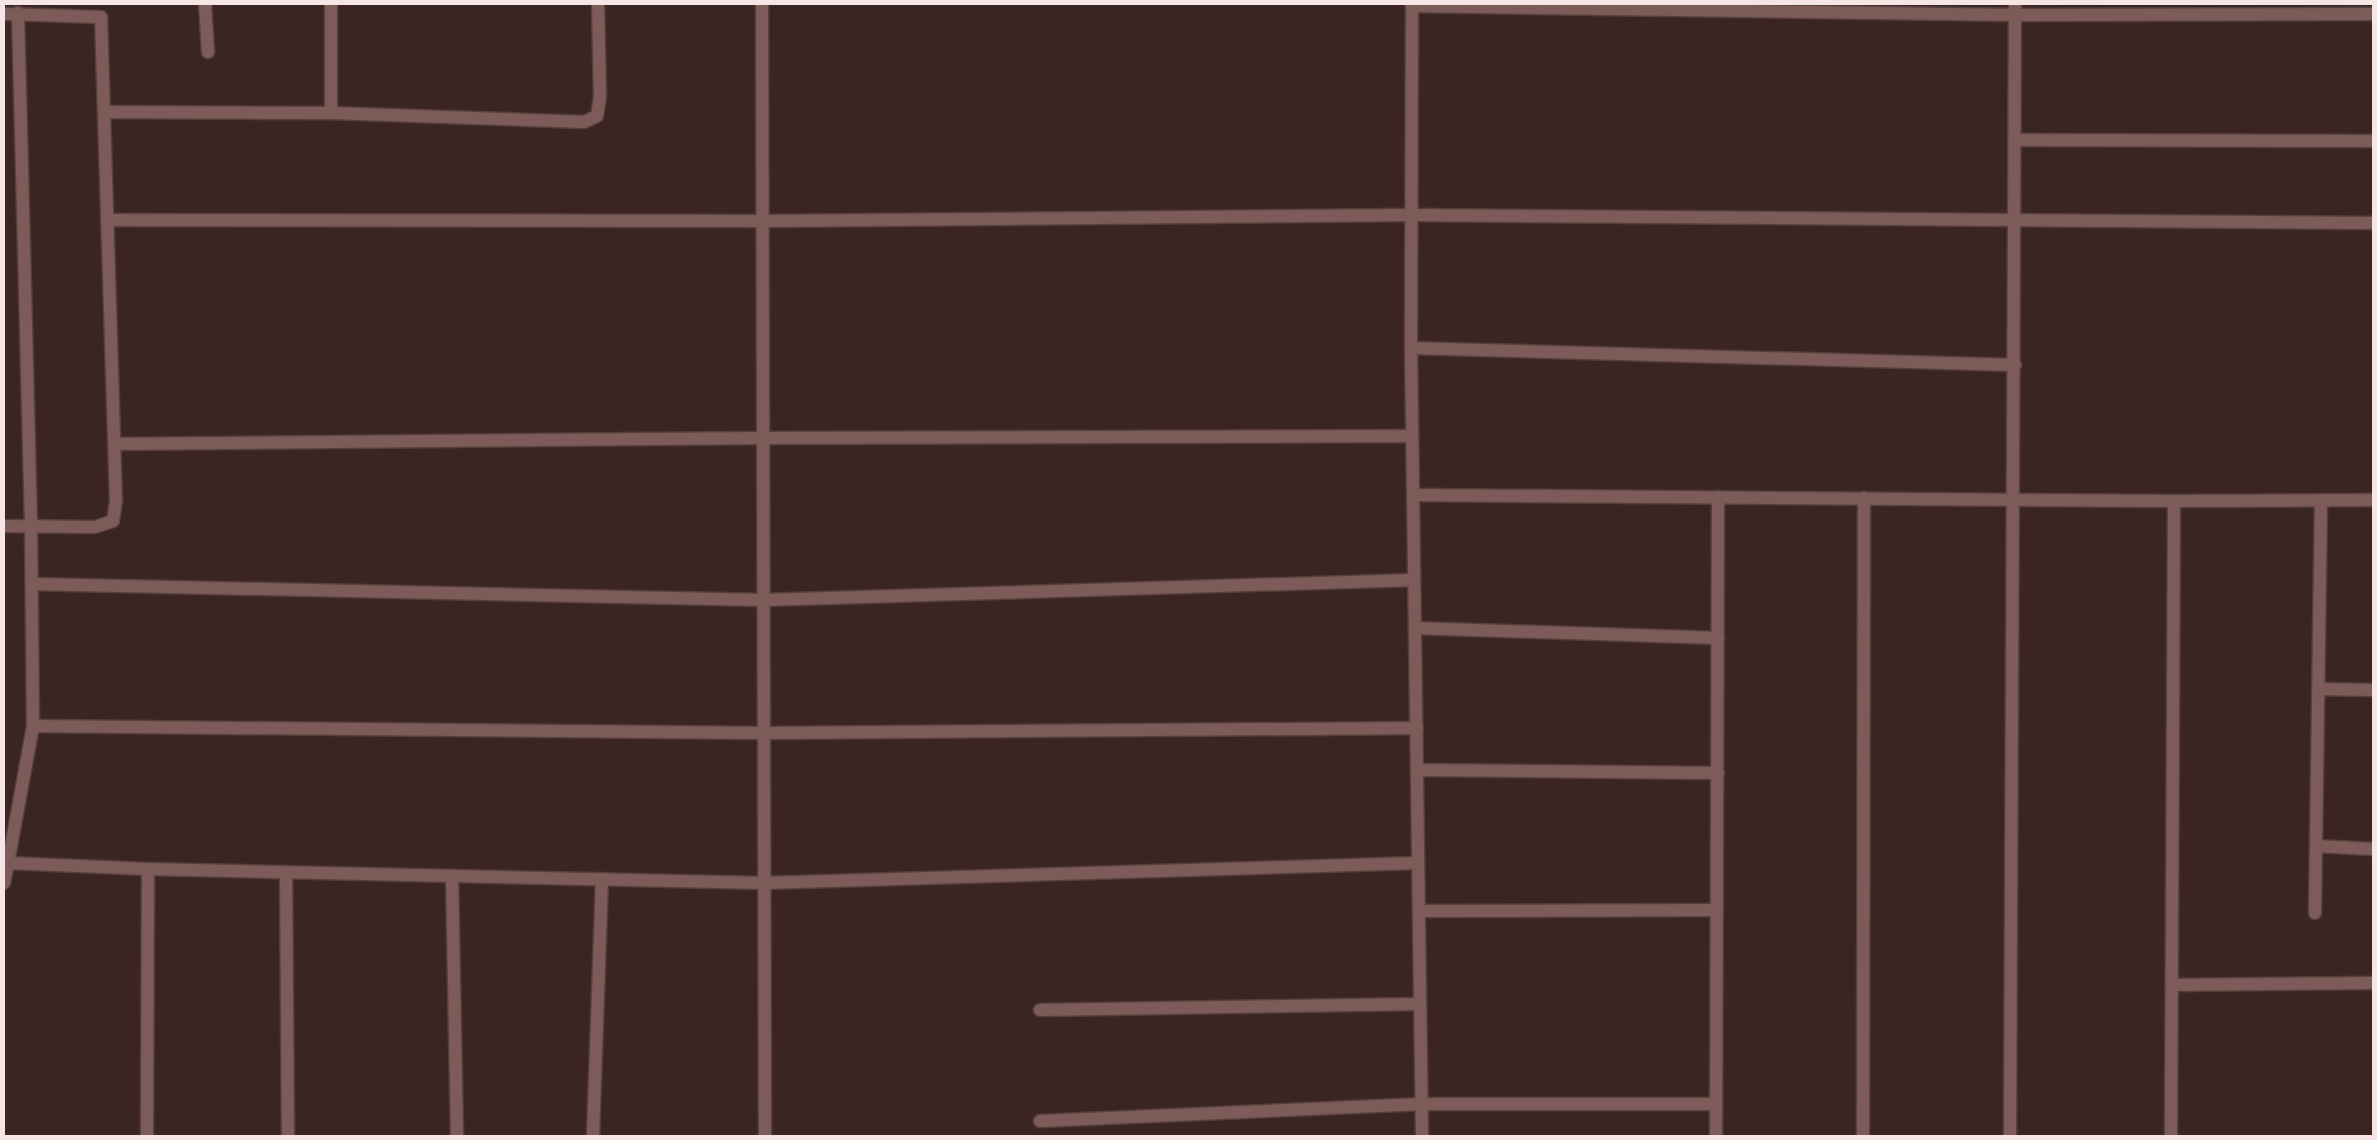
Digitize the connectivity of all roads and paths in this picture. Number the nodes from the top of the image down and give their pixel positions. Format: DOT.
graph roads {
  1 [pos="100,4"];
  2 [pos="205,4"];
  3 [pos="331,4"];
  4 [pos="598,4"];
  5 [pos="762,4"];
  6 [pos="1412,5"];
  7 [pos="1617,7"];
  8 [pos="2015,9"];
  9 [pos="18,13"];
  10 [pos="4,14"];
  11 [pos="2373,14"];
  12 [pos="101,17"];
  13 [pos="208,52"];
  14 [pos="106,112"];
  15 [pos="331,113"];
  16 [pos="2015,140"];
  17 [pos="2373,141"];
  18 [pos="1410,215"];
  19 [pos="107,220"];
  20 [pos="2015,220"];
  21 [pos="762,221"];
  22 [pos="2373,223"];
  23 [pos="1411,348"];
  24 [pos="2015,365"];
  25 [pos="1412,436"];
  26 [pos="763,438"];
  27 [pos="115,444"];
  28 [pos="1413,495"];
  29 [pos="1718,497"];
  30 [pos="1864,498"];
  31 [pos="2014,499"];
  32 [pos="2321,500"];
  33 [pos="2373,500"];
  34 [pos="2174,501"];
  35 [pos="31,525"];
  36 [pos="4,526"];
  37 [pos="1414,580"];
  38 [pos="32,584"];
  39 [pos="764,600"];
  40 [pos="1415,628"];
  41 [pos="1718,638"];
  42 [pos="2318,689"];
  43 [pos="2373,690"];
  44 [pos="33,726"];
  45 [pos="1417,728"];
  46 [pos="764,733"];
  47 [pos="1417,770"];
  48 [pos="1718,773"];
  49 [pos="2316,846"];
  50 [pos="2373,849"];
  51 [pos="8,863"];
  52 [pos="1418,863"];
  53 [pos="148,869"];
  54 [pos="286,872"];
  55 [pos="452,876"];
  56 [pos="602,879"];
  57 [pos="4,882"];
  58 [pos="764,883"];
  59 [pos="1717,910"];
  60 [pos="1419,911"];
  61 [pos="2315,913"];
  62 [pos="2373,983"];
  63 [pos="2172,985"];
  64 [pos="1420,1004"];
  65 [pos="1040,1010"];
  66 [pos="1422,1104"];
  67 [pos="1716,1104"];
  68 [pos="1040,1121"];
  69 [pos="147,1136"];
  70 [pos="288,1136"];
  71 [pos="457,1136"];
  72 [pos="593,1136"];
  73 [pos="765,1136"];
  74 [pos="1422,1136"];
  75 [pos="1716,1136"];
  76 [pos="1863,1136"];
  77 [pos="2010,1136"];
  78 [pos="2171,1136"];
  1 -- 12 [label="street"];
  2 -- 13 [label="street"];
  3 -- 15 [label="street"];
  4 -- 15 [label="street"];
  5 -- 21 [label="street"];
  6 -- 7 [label="street"];
  6 -- 18 [label="street"];
  7 -- 8 [label="street"];
  8 -- 11 [label="street"];
  8 -- 16 [label="street"];
  9 -- 10 [label="street"];
  9 -- 12 [label="street"];
  9 -- 35 [label="street"];
  12 -- 14 [label="street"];
  14 -- 15 [label="street"];
  14 -- 19 [label="street"];
  16 -- 17 [label="street"];
  16 -- 20 [label="street"];
  18 -- 20 [label="street"];
  18 -- 21 [label="street"];
  18 -- 23 [label="street"];
  19 -- 21 [label="street"];
  19 -- 27 [label="street"];
  20 -- 22 [label="street"];
  20 -- 24 [label="street"];
  21 -- 26 [label="street"];
  23 -- 24 [label="street"];
  23 -- 25 [label="street"];
  24 -- 31 [label="street"];
  25 -- 26 [label="street"];
  25 -- 28 [label="street"];
  26 -- 27 [label="street"];
  26 -- 39 [label="street"];
  27 -- 35 [label="street"];
  28 -- 29 [label="street"];
  28 -- 37 [label="street"];
  29 -- 30 [label="street"];
  29 -- 41 [label="street"];
  30 -- 31 [label="street"];
  30 -- 76 [label="street"];
  31 -- 34 [label="street"];
  31 -- 77 [label="street"];
  32 -- 33 [label="street"];
  32 -- 34 [label="street"];
  32 -- 42 [label="street"];
  34 -- 63 [label="street"];
  35 -- 36 [label="street"];
  35 -- 38 [label="street"];
  37 -- 39 [label="street"];
  37 -- 40 [label="street"];
  38 -- 39 [label="street"];
  38 -- 44 [label="street"];
  39 -- 46 [label="street"];
  40 -- 41 [label="street"];
  40 -- 45 [label="street"];
  41 -- 48 [label="street"];
  42 -- 43 [label="street"];
  42 -- 49 [label="street"];
  44 -- 46 [label="street"];
  44 -- 51 [label="street"];
  45 -- 46 [label="street"];
  45 -- 47 [label="street"];
  46 -- 58 [label="street"];
  47 -- 48 [label="street"];
  47 -- 52 [label="street"];
  48 -- 59 [label="street"];
  49 -- 50 [label="street"];
  49 -- 61 [label="street"];
  51 -- 53 [label="street"];
  51 -- 57 [label="street"];
  52 -- 58 [label="street"];
  52 -- 60 [label="street"];
  53 -- 54 [label="street"];
  53 -- 69 [label="street"];
  54 -- 55 [label="street"];
  54 -- 70 [label="street"];
  55 -- 56 [label="street"];
  55 -- 71 [label="street"];
  56 -- 58 [label="street"];
  56 -- 72 [label="street"];
  58 -- 73 [label="street"];
  59 -- 60 [label="street"];
  59 -- 67 [label="street"];
  60 -- 64 [label="street"];
  62 -- 63 [label="street"];
  63 -- 78 [label="street"];
  64 -- 65 [label="street"];
  64 -- 66 [label="street"];
  66 -- 67 [label="street"];
  66 -- 68 [label="street"];
  66 -- 74 [label="street"];
  67 -- 75 [label="street"];
}
